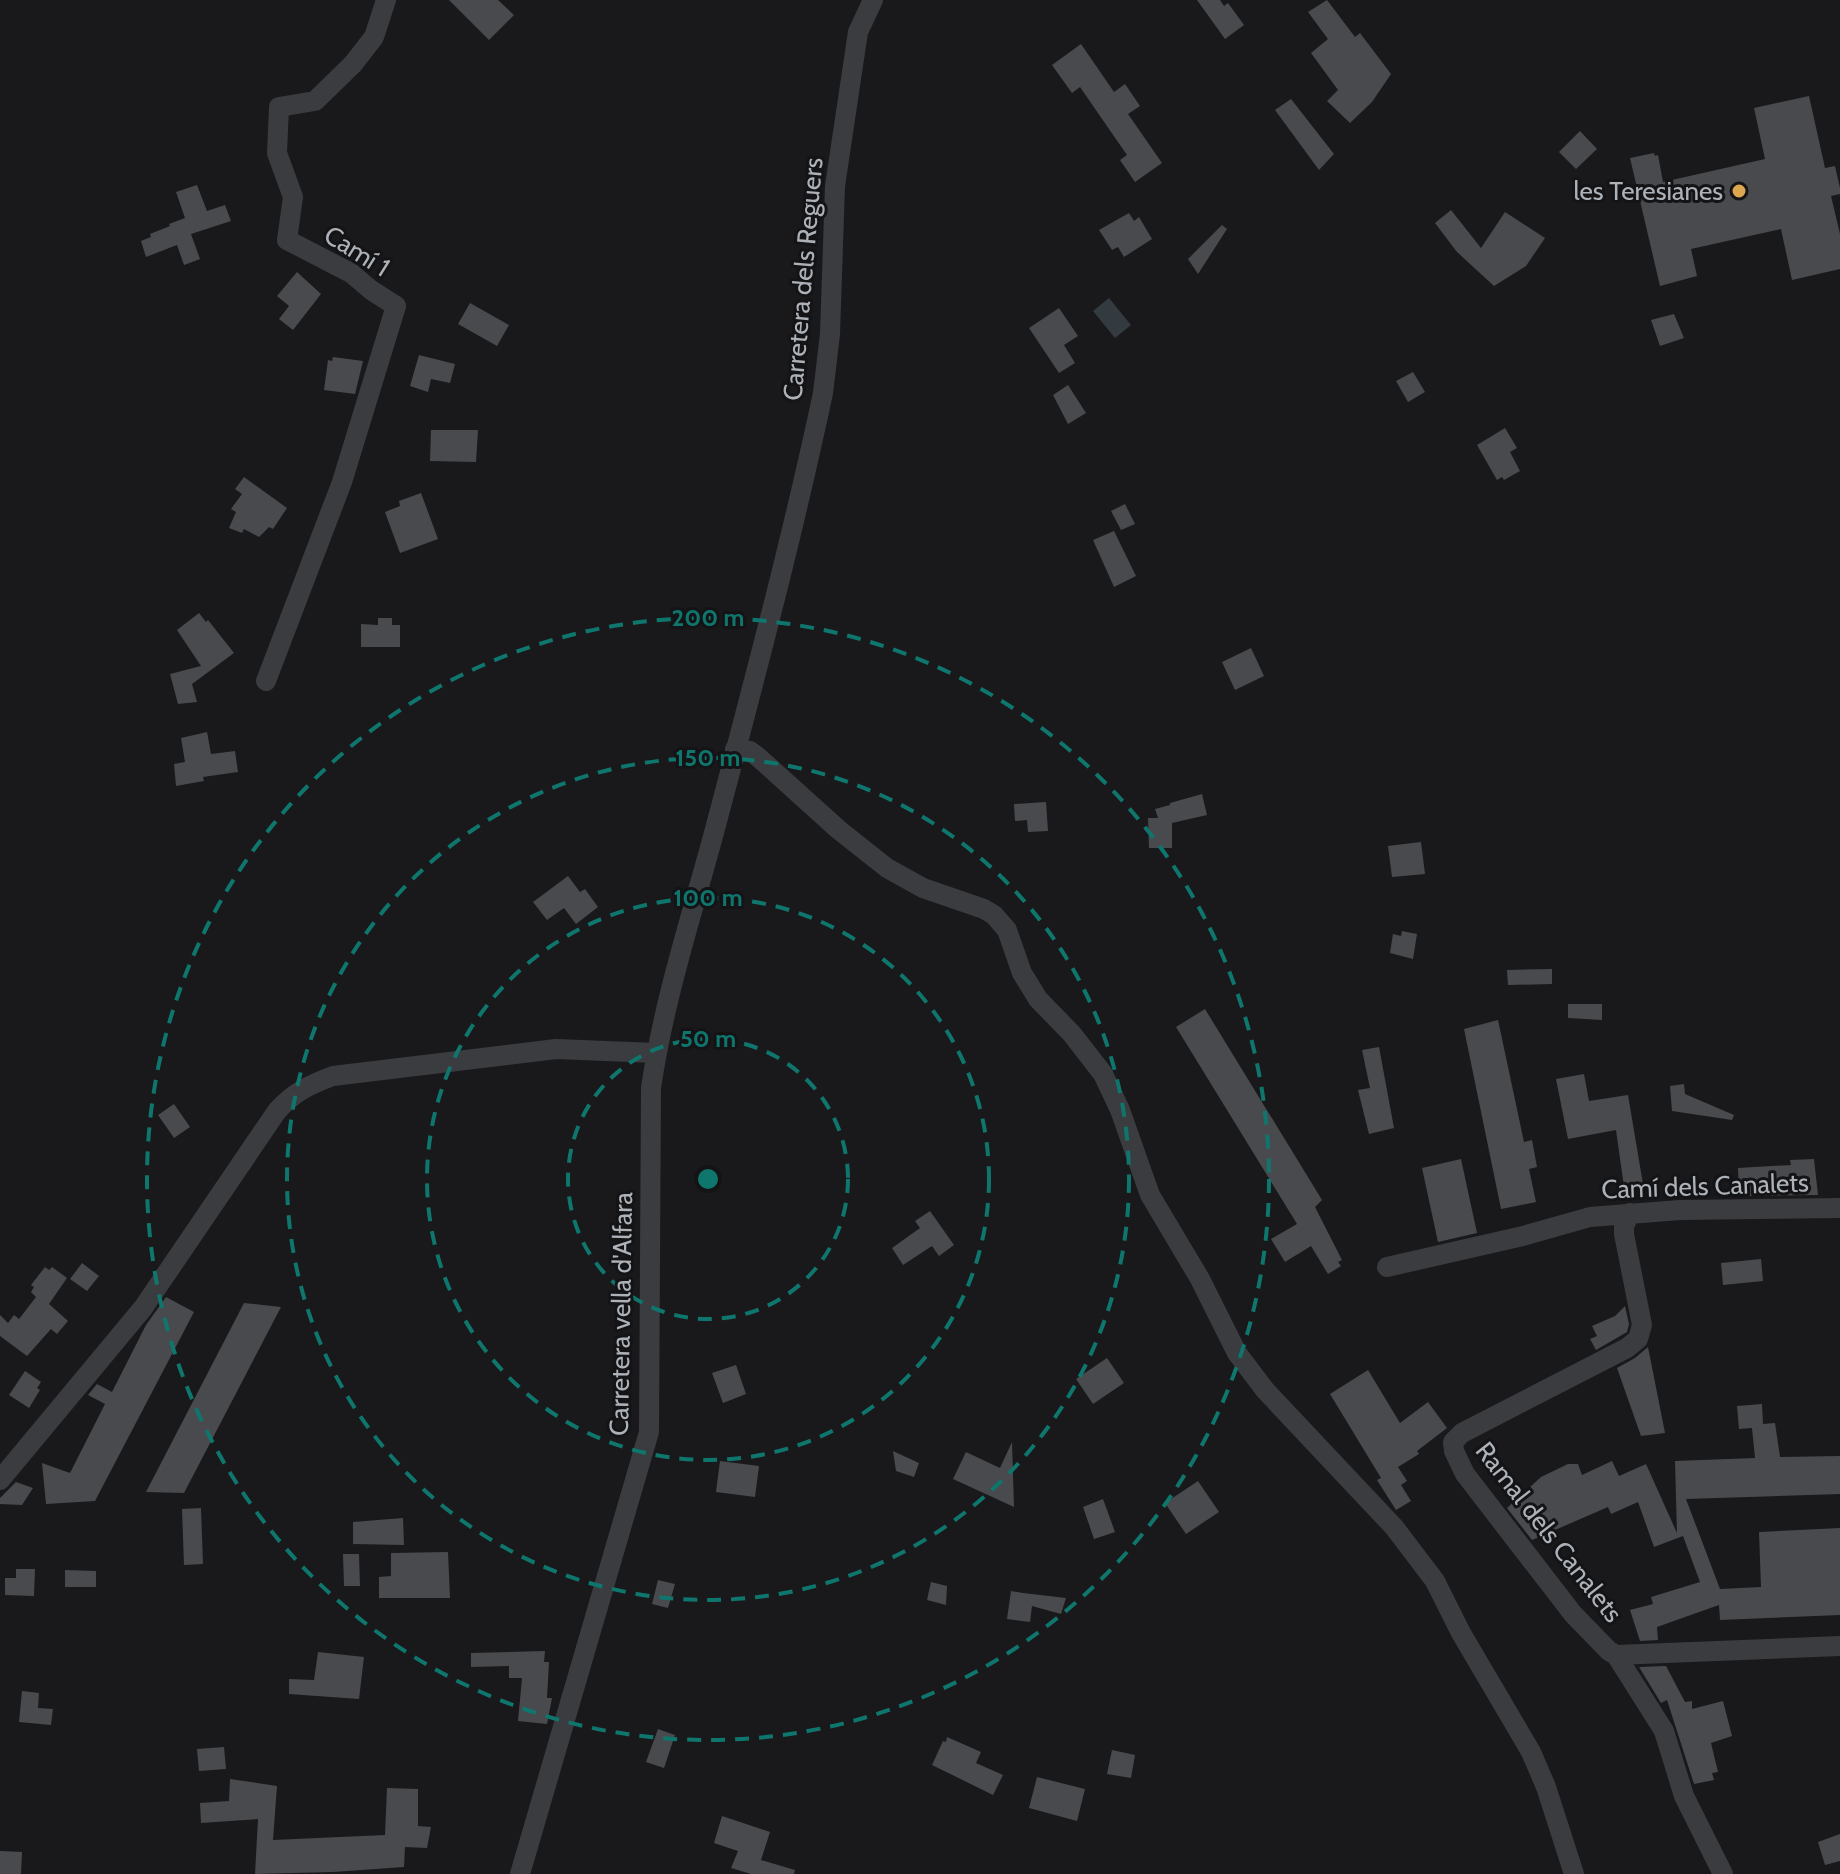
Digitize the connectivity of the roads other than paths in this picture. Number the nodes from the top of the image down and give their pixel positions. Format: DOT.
graph roads {
  1 [pos="386,0"];
  2 [pos="873,0"];
  3 [pos="266,681"];
  4 [pos="735,749"];
  5 [pos="656,1053"];
  6 [pos="1840,1208"];
  7 [pos="1630,1213"];
  8 [pos="1387,1267"];
  9 [pos="0,1480"];
  10 [pos="1840,1646"];
  11 [pos="1616,1655"];
  12 [pos="520,1874"];
  13 [pos="1574,1874"];
  14 [pos="1723,1874"];
  1 -- 3 [label="street, Camí 1"];
  2 -- 4 [label="street, Carretera dels Reguers"];
  4 -- 5 [label="street, Carretera vella d'Alfara"];
  4 -- 13 [label="street"];
  5 -- 9 [label="street"];
  5 -- 12 [label="street, Carretera vella d'Alfara"];
  6 -- 7 [label="street, Camí dels Canalets"];
  7 -- 8 [label="street, Camí dels Canalets"];
  7 -- 11 [label="street, Ramal dels Canalets"];
  10 -- 11 [label="street"];
  11 -- 14 [label="street"];
}
